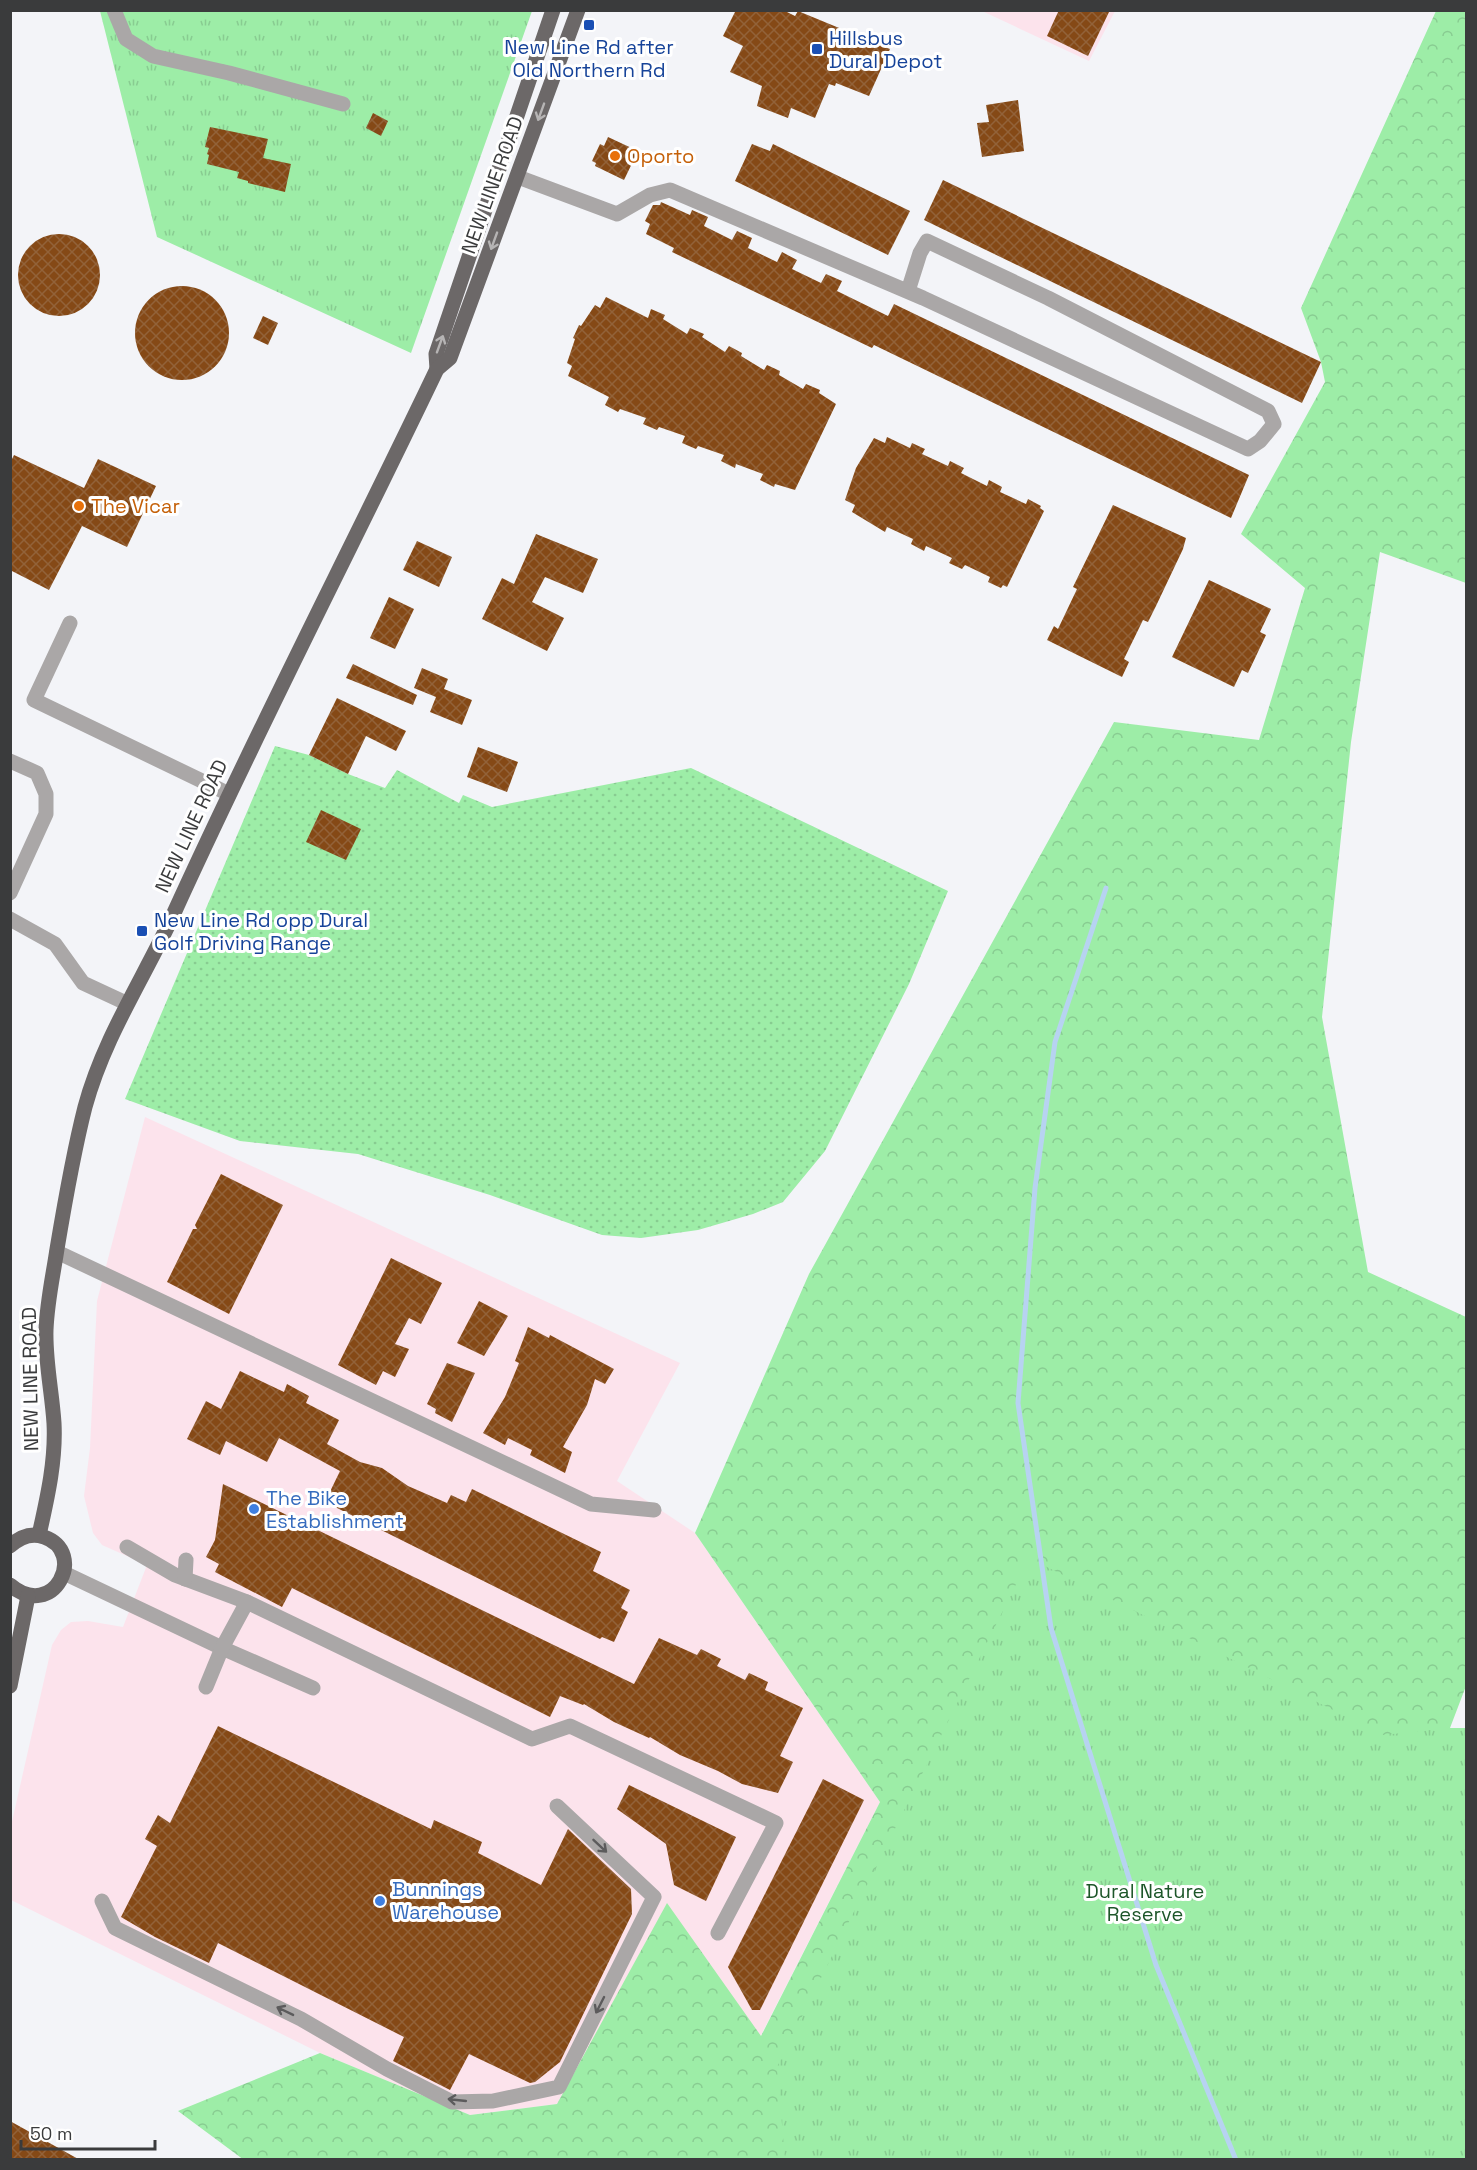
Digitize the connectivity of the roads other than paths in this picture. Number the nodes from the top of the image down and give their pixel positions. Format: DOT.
graph roads {
  1 [pos="114,10"];
  2 [pos="553,10"];
  3 [pos="578,10"];
  4 [pos="343,104"];
  5 [pos="518,177"];
  6 [pos="908,291"];
  7 [pos="437,369"];
  8 [pos="70,622"];
  9 [pos="10,761"];
  10 [pos="229,794"];
  11 [pos="10,893"];
  12 [pos="10,919"];
  13 [pos="126,1003"];
  14 [pos="57,1252"];
  15 [pos="654,1510"];
  16 [pos="39,1535"];
  17 [pos="10,1546"];
  18 [pos="127,1547"];
  19 [pos="186,1560"];
  20 [pos="64,1574"];
  21 [pos="185,1579"];
  22 [pos="10,1585"];
  23 [pos="28,1596"];
  24 [pos="247,1602"];
  25 [pos="222,1648"];
  26 [pos="10,1686"];
  27 [pos="206,1687"];
  28 [pos="313,1688"];
  29 [pos="557,1806"];
  30 [pos="102,1901"];
  31 [pos="718,1933"];
  1 -- 4 [label="lane"];
  7 -- 2 [label="main road, NEW LINE ROAD, one-way"];
  3 -- 5 [label="main road, NEW LINE ROAD, one-way"];
  5 -- 6 [label="lane"];
  5 -- 7 [label="main road, NEW LINE ROAD, one-way"];
  6 -- 6 [label="lane"];
  7 -- 10 [label="main road, NEW LINE ROAD"];
  8 -- 10 [label="lane"];
  9 -- 11 [label="lane"];
  10 -- 13 [label="main road, NEW LINE ROAD"];
  12 -- 13 [label="lane"];
  13 -- 14 [label="main road, NEW LINE ROAD"];
  14 -- 15 [label="lane"];
  14 -- 16 [label="main road, NEW LINE ROAD"];
  16 -- 17 [label="main road"];
  16 -- 20 [label="main road"];
  18 -- 21 [label="lane"];
  19 -- 21 [label="lane"];
  20 -- 23 [label="main road"];
  20 -- 25 [label="lane"];
  21 -- 24 [label="lane"];
  22 -- 23 [label="main road"];
  23 -- 26 [label="main road"];
  24 -- 25 [label="lane"];
  24 -- 31 [label="lane"];
  25 -- 27 [label="lane"];
  25 -- 28 [label="lane"];
  29 -- 30 [label="lane, one-way"];
}
